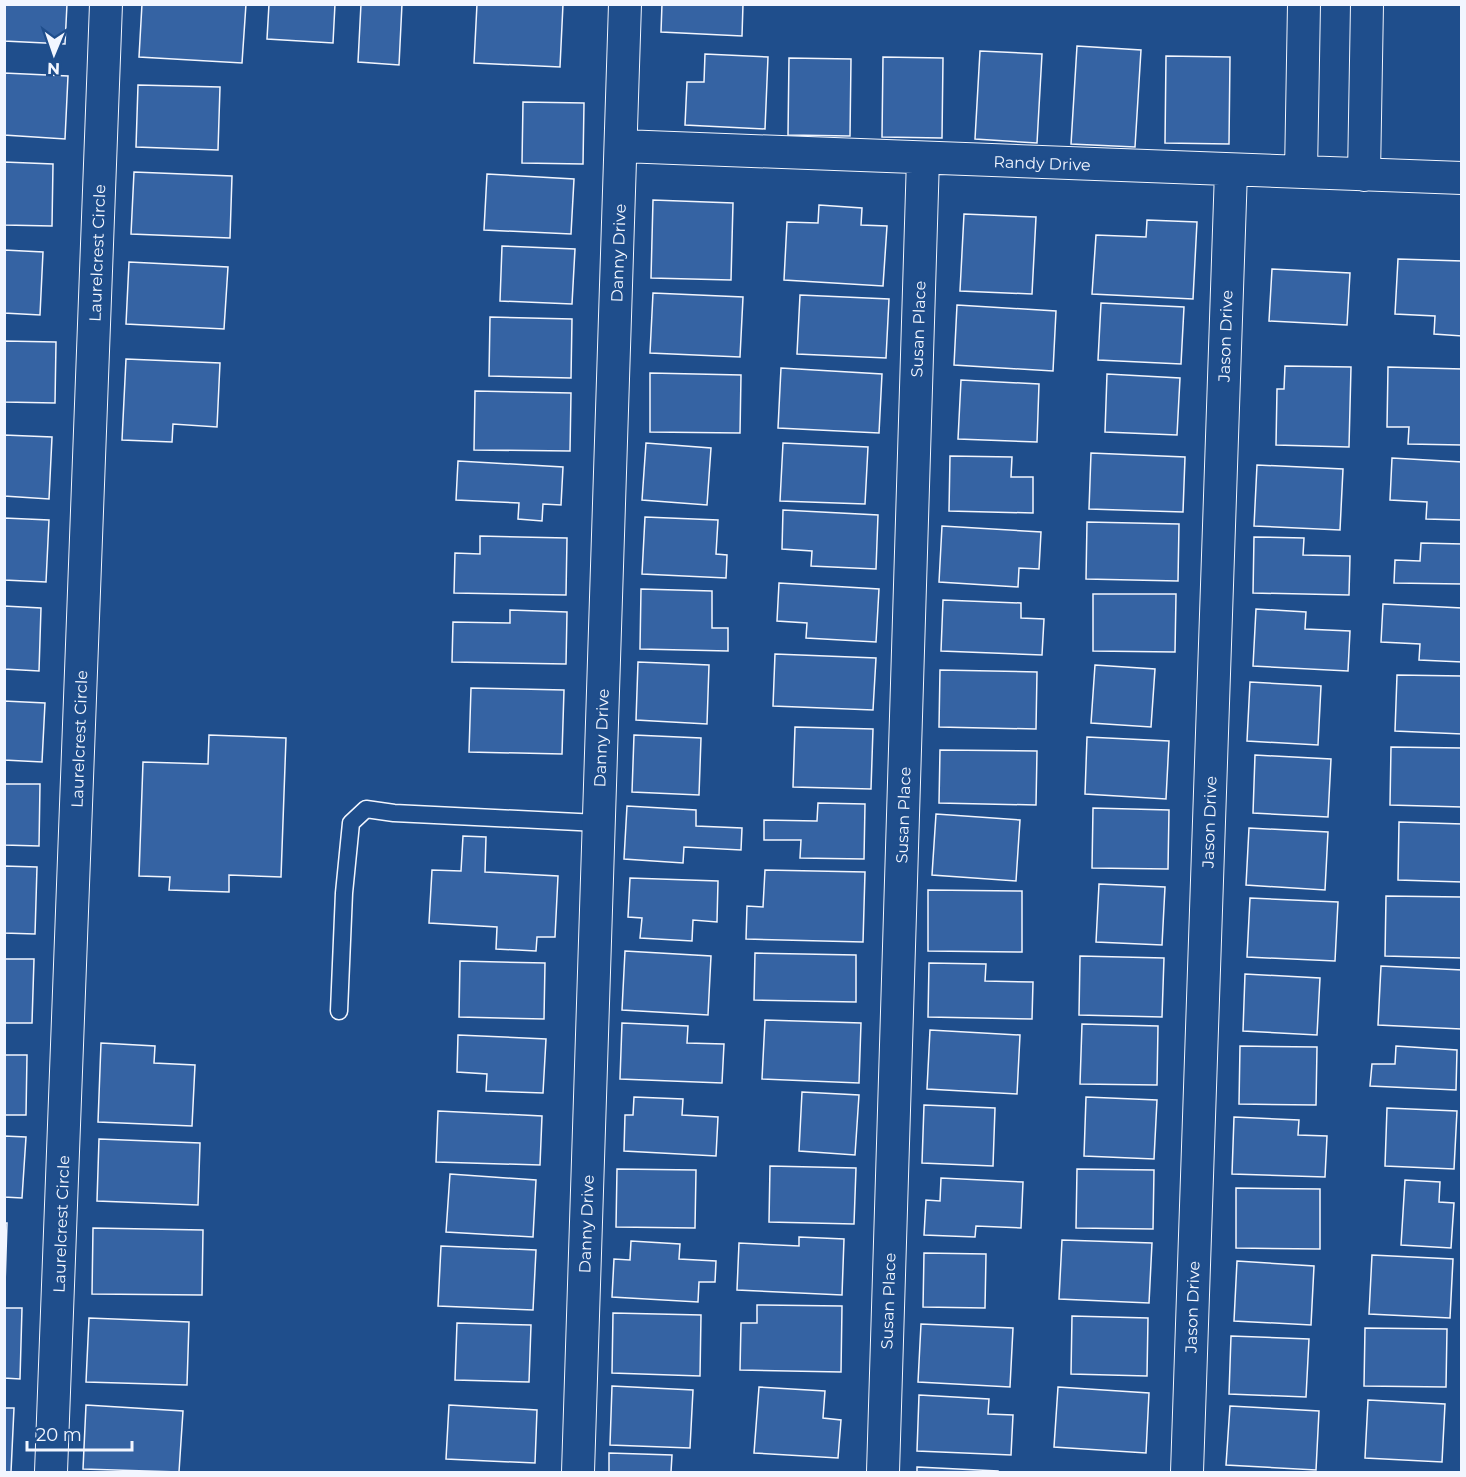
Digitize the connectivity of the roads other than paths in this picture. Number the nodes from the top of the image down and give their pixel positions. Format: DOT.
graph roads {
  1 [pos="106,4"];
  2 [pos="625,4"];
  3 [pos="1304,4"];
  4 [pos="1367,4"];
  5 [pos="622,146"];
  6 [pos="923,158"];
  7 [pos="1230,171"];
  8 [pos="1301,172"];
  9 [pos="1364,175"];
  10 [pos="1461,178"];
  11 [pos="598,823"];
  12 [pos="339,1011"];
  13 [pos="51,1473"];
  14 [pos="578,1473"];
  15 [pos="883,1473"];
  16 [pos="1187,1473"];
  1 -- 13 [label="street, Laurelcrest Circle"];
  2 -- 5 [label="street, Danny Drive"];
  3 -- 8 [label="street"];
  4 -- 9 [label="street"];
  5 -- 6 [label="street, Randy Drive"];
  5 -- 11 [label="street, Danny Drive"];
  6 -- 7 [label="street, Randy Drive"];
  6 -- 15 [label="street, Susan Place"];
  7 -- 8 [label="street, Randy Drive"];
  7 -- 16 [label="street, Jason Drive"];
  8 -- 9 [label="street, Randy Drive"];
  9 -- 10 [label="street, Randy Drive"];
  11 -- 12 [label="lane"];
  11 -- 14 [label="street, Danny Drive"];
}
